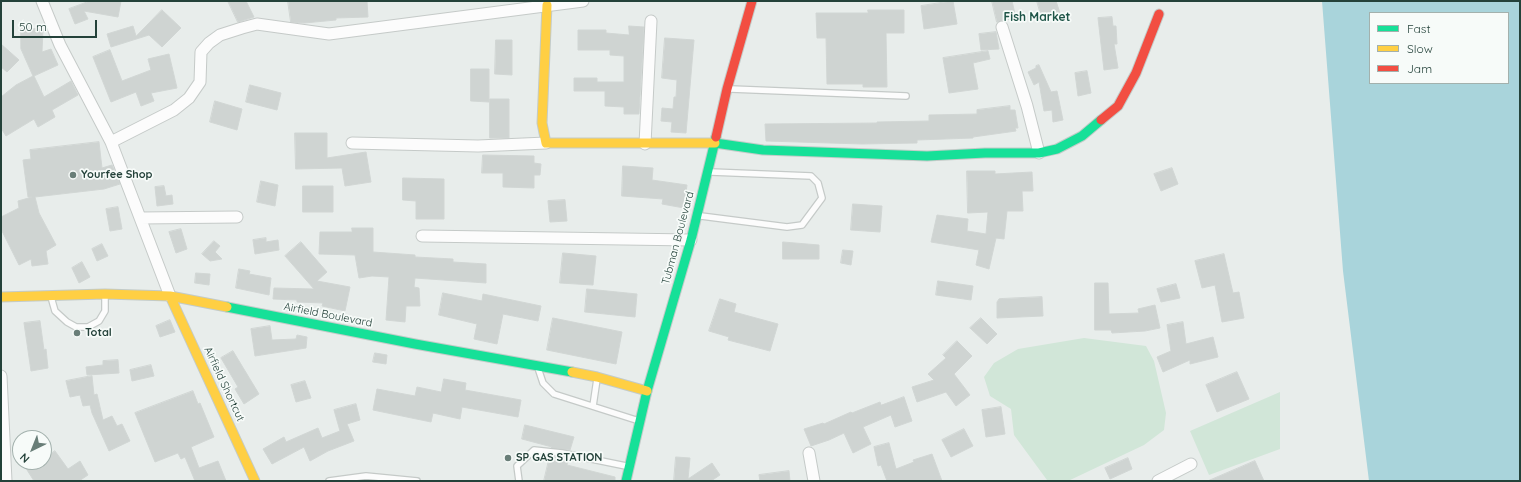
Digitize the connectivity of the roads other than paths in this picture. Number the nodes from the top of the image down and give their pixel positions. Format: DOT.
graph roads {
  1 [pos="42,1"];
  2 [pos="583,1"];
  3 [pos="752,1"];
  4 [pos="547,5"];
  5 [pos="1158,14"];
  6 [pos="651,21"];
  7 [pos="1002,26"];
  8 [pos="727,89"];
  9 [pos="906,96"];
  10 [pos="111,142"];
  11 [pos="352,143"];
  12 [pos="546,144"];
  13 [pos="644,144"];
  14 [pos="714,144"];
  15 [pos="1039,153"];
  16 [pos="708,172"];
  17 [pos="696,216"];
  18 [pos="237,217"];
  19 [pos="140,218"];
  20 [pos="422,236"];
  21 [pos="691,240"];
  22 [pos="105,294"];
  23 [pos="50,295"];
  24 [pos="170,296"];
  25 [pos="1,297"];
  26 [pos="537,365"];
  27 [pos="1,376"];
  28 [pos="597,377"];
  29 [pos="647,392"];
  30 [pos="593,406"];
  31 [pos="640,421"];
  32 [pos="809,453"];
  33 [pos="1191,464"];
  34 [pos="630,466"];
  35 [pos="6,481"];
  36 [pos="255,481"];
  37 [pos="329,481"];
  38 [pos="417,481"];
  39 [pos="519,481"];
  40 [pos="626,481"];
  41 [pos="814,481"];
  42 [pos="1158,481"];
  1 -- 10 [label="street"];
  2 -- 4 [label="street"];
  3 -- 8 [label="main road, Tubman Boulevard"];
  4 -- 10 [label="street"];
  4 -- 12 [label="main road"];
  5 -- 15 [label="main road"];
  6 -- 13 [label="street"];
  7 -- 15 [label="street"];
  8 -- 9 [label="lane"];
  8 -- 14 [label="main road, Tubman Boulevard"];
  10 -- 19 [label="street"];
  11 -- 12 [label="street"];
  12 -- 13 [label="main road"];
  13 -- 14 [label="main road"];
  14 -- 15 [label="main road"];
  14 -- 16 [label="main road, Tubman Boulevard"];
  16 -- 17 [label="main road, Tubman Boulevard"];
  16 -- 17 [label="lane"];
  17 -- 21 [label="main road, Tubman Boulevard"];
  18 -- 19 [label="street"];
  19 -- 24 [label="street"];
  20 -- 21 [label="street"];
  21 -- 29 [label="main road, Tubman Boulevard"];
  22 -- 23 [label="main road, Airfield Boulevard"];
  22 -- 23 [label="lane"];
  22 -- 24 [label="main road, Airfield Boulevard"];
  23 -- 25 [label="main road, Airfield Boulevard"];
  24 -- 26 [label="main road, Airfield Boulevard"];
  24 -- 36 [label="main road, Airfield Shortcut"];
  26 -- 28 [label="main road, Airfield Boulevard"];
  26 -- 30 [label="lane"];
  27 -- 35 [label="street"];
  28 -- 29 [label="main road, Airfield Boulevard"];
  28 -- 30 [label="lane"];
  29 -- 31 [label="main road, Tubman Boulevard"];
  30 -- 31 [label="lane"];
  31 -- 34 [label="main road, Tubman Boulevard"];
  32 -- 41 [label="street"];
  33 -- 42 [label="street"];
  34 -- 39 [label="lane"];
  34 -- 40 [label="main road, Tubman Boulevard"];
  37 -- 38 [label="lane"];
}
